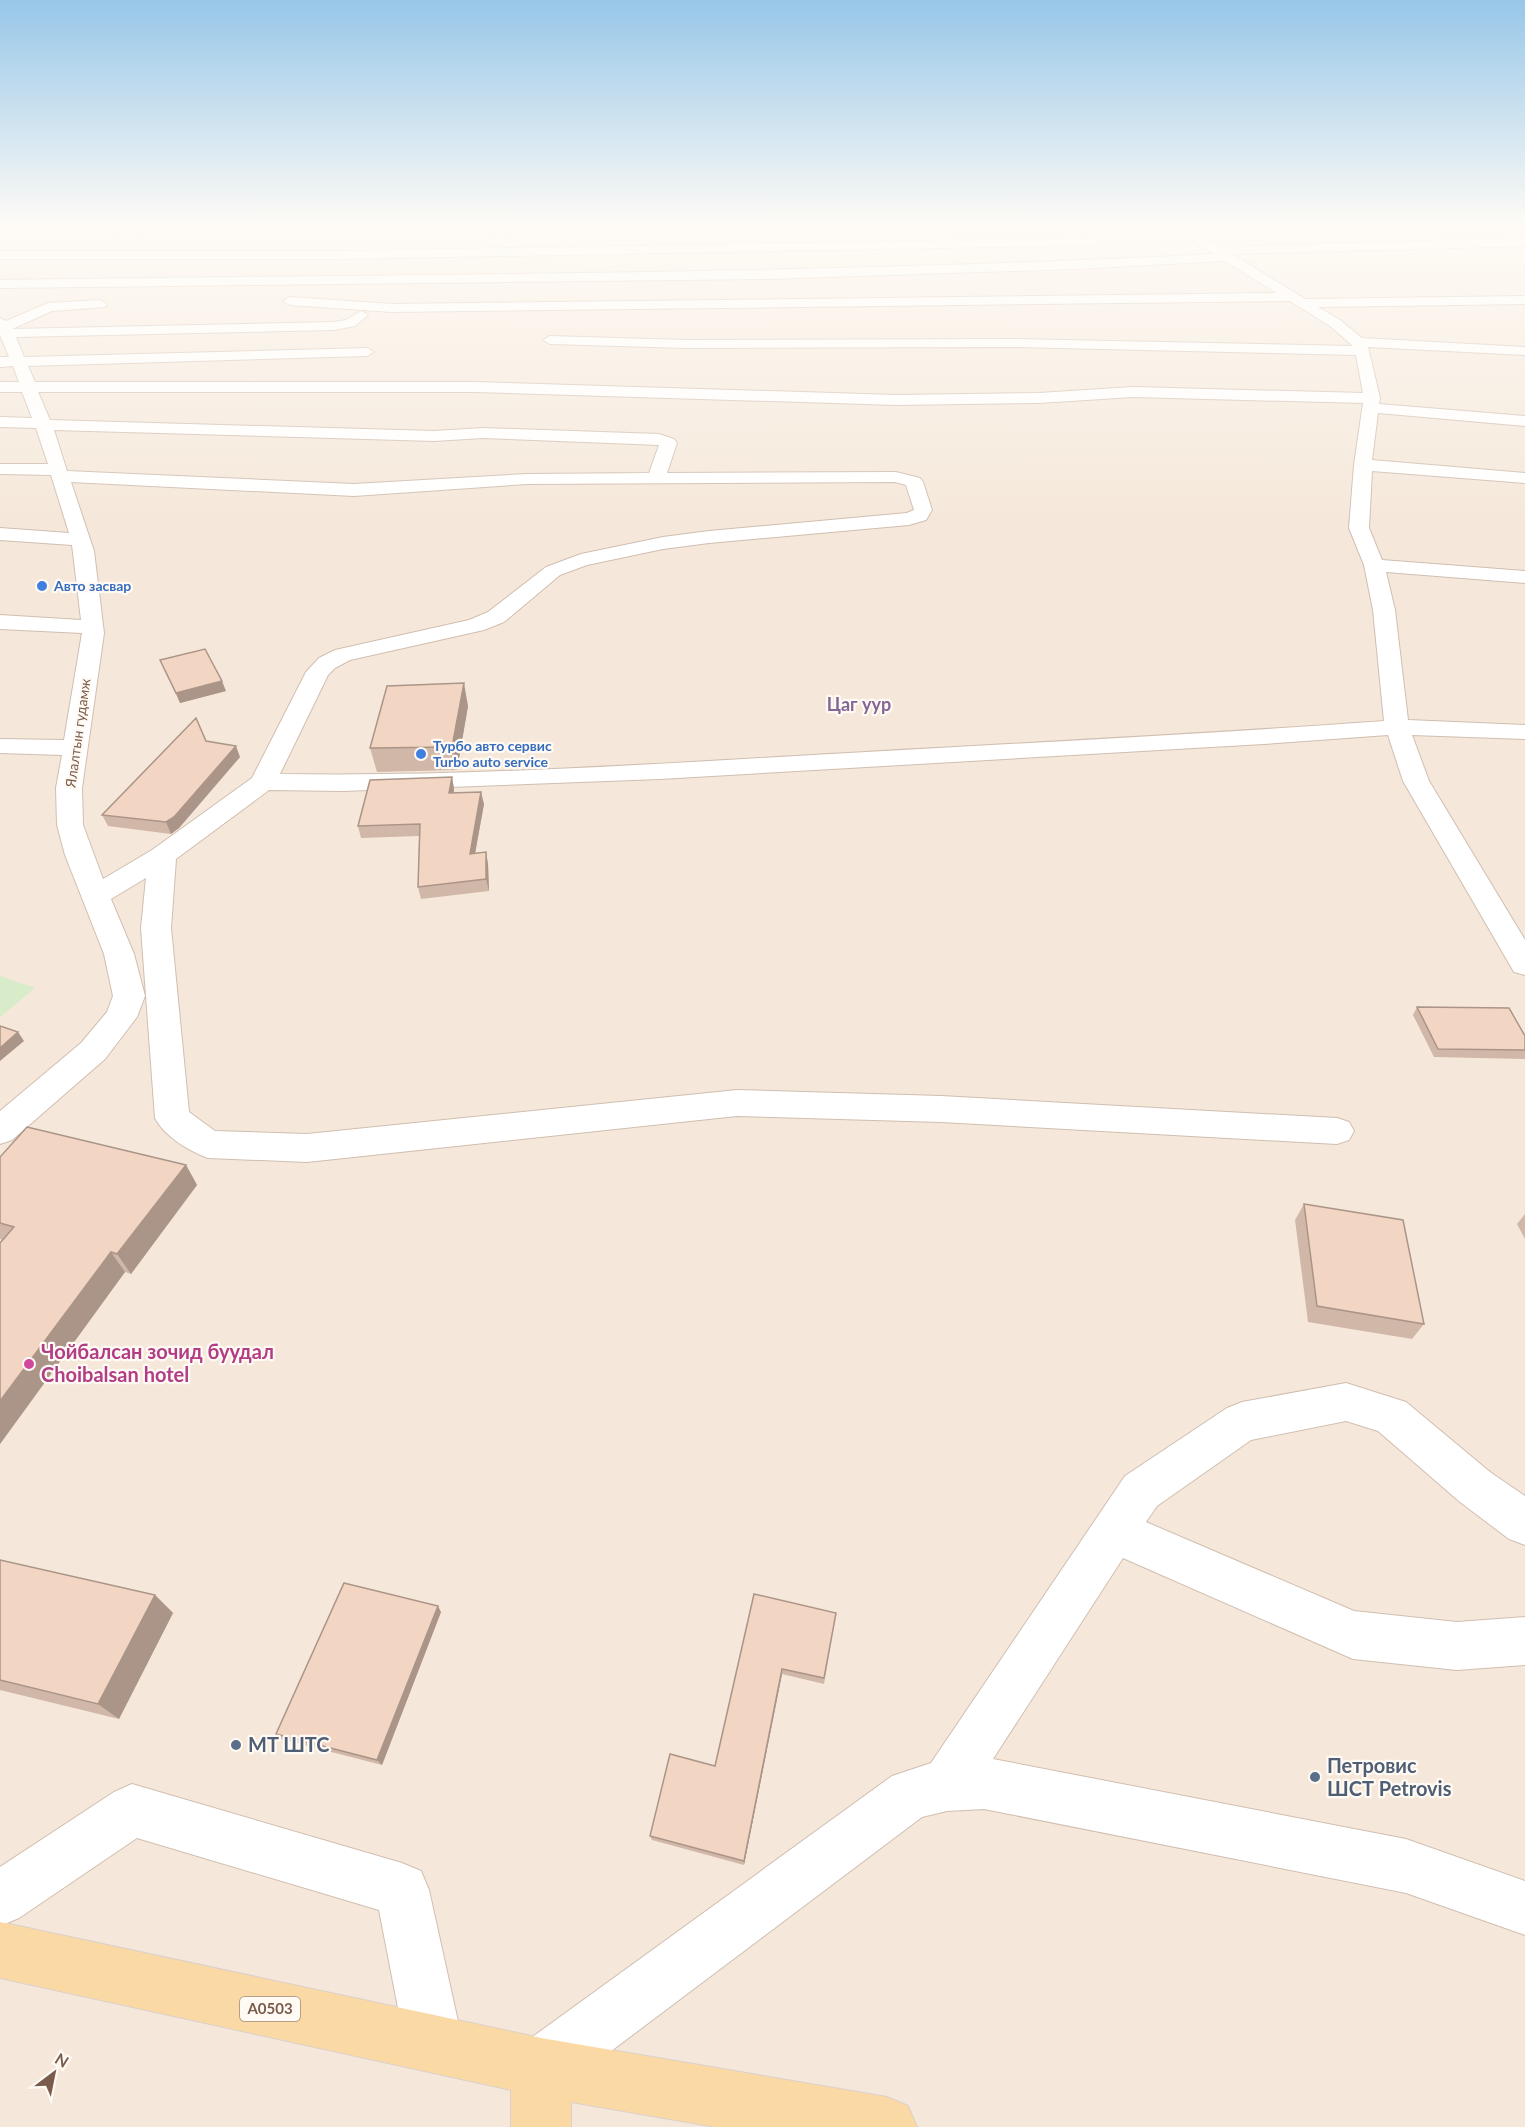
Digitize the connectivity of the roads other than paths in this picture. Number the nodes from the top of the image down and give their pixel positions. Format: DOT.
graph roads {
  1 [pos="19,322"];
  2 [pos="351,322"];
  3 [pos="1334,322"];
  4 [pos="3,331"];
  5 [pos="550,340"];
  6 [pos="1360,347"];
  7 [pos="1525,351"];
  8 [pos="367,352"];
  9 [pos="9,362"];
  10 [pos="0,387"];
  11 [pos="28,387"];
  12 [pos="1372,403"];
  13 [pos="1525,421"];
  14 [pos="0,422"];
  15 [pos="42,424"];
  16 [pos="1363,465"];
  17 [pos="0,469"];
  18 [pos="60,473"];
  19 [pos="657,477"];
  20 [pos="1525,478"];
  21 [pos="0,534"];
  22 [pos="80,540"];
  23 [pos="1374,565"];
  24 [pos="1525,577"];
  25 [pos="0,622"];
  26 [pos="92,627"];
  27 [pos="1397,727"];
  28 [pos="1525,732"];
  29 [pos="0,746"];
  30 [pos="76,748"];
  31 [pos="263,782"];
  32 [pos="162,856"];
  33 [pos="96,896"];
  34 [pos="1525,965"];
  35 [pos="0,1131"];
  36 [pos="1337,1131"];
  37 [pos="1525,1523"];
  38 [pos="1114,1531"];
  39 [pos="1525,1641"];
  40 [pos="947,1785"];
  41 [pos="0,1899"];
  42 [pos="1525,1908"];
  43 [pos="0,1950"];
  44 [pos="434,2044"];
  45 [pos="541,2067"];
  46 [pos="541,2127"];
  47 [pos="887,2127"];
  1 -- 4 [label="street"];
  2 -- 4 [label="street"];
  3 -- 6 [label="street"];
  4 -- 9 [label="street, Ялалтын гудамж"];
  5 -- 6 [label="street"];
  6 -- 7 [label="street"];
  6 -- 12 [label="street"];
  8 -- 9 [label="street"];
  9 -- 11 [label="street, Ялалтын гудамж"];
  10 -- 11 [label="street"];
  11 -- 12 [label="street"];
  11 -- 15 [label="street, Ялалтын гудамж"];
  12 -- 13 [label="street"];
  12 -- 16 [label="street"];
  14 -- 15 [label="street"];
  15 -- 18 [label="street, Ялалтын гудамж"];
  15 -- 19 [label="street"];
  16 -- 20 [label="street"];
  16 -- 23 [label="street"];
  17 -- 18 [label="street"];
  18 -- 19 [label="street"];
  18 -- 22 [label="street, Ялалтын гудамж"];
  19 -- 31 [label="street"];
  21 -- 22 [label="street"];
  22 -- 26 [label="street, Ялалтын гудамж"];
  23 -- 24 [label="street"];
  23 -- 27 [label="street"];
  25 -- 26 [label="street"];
  26 -- 30 [label="street, Ялалтын гудамж"];
  27 -- 28 [label="street"];
  27 -- 31 [label="street"];
  27 -- 34 [label="street"];
  29 -- 30 [label="street"];
  30 -- 33 [label="street, Ялалтын гудамж"];
  31 -- 32 [label="street"];
  32 -- 33 [label="street"];
  32 -- 36 [label="street"];
  33 -- 35 [label="street, Ялалтын гудамж"];
  37 -- 38 [label="street"];
  38 -- 39 [label="street"];
  38 -- 40 [label="street"];
  40 -- 42 [label="street"];
  40 -- 45 [label="street"];
  41 -- 44 [label="street"];
  43 -- 44 [label="main road, A0503"];
  44 -- 45 [label="main road, A0503"];
  45 -- 46 [label="main road"];
  45 -- 47 [label="main road, A0503"];
}
